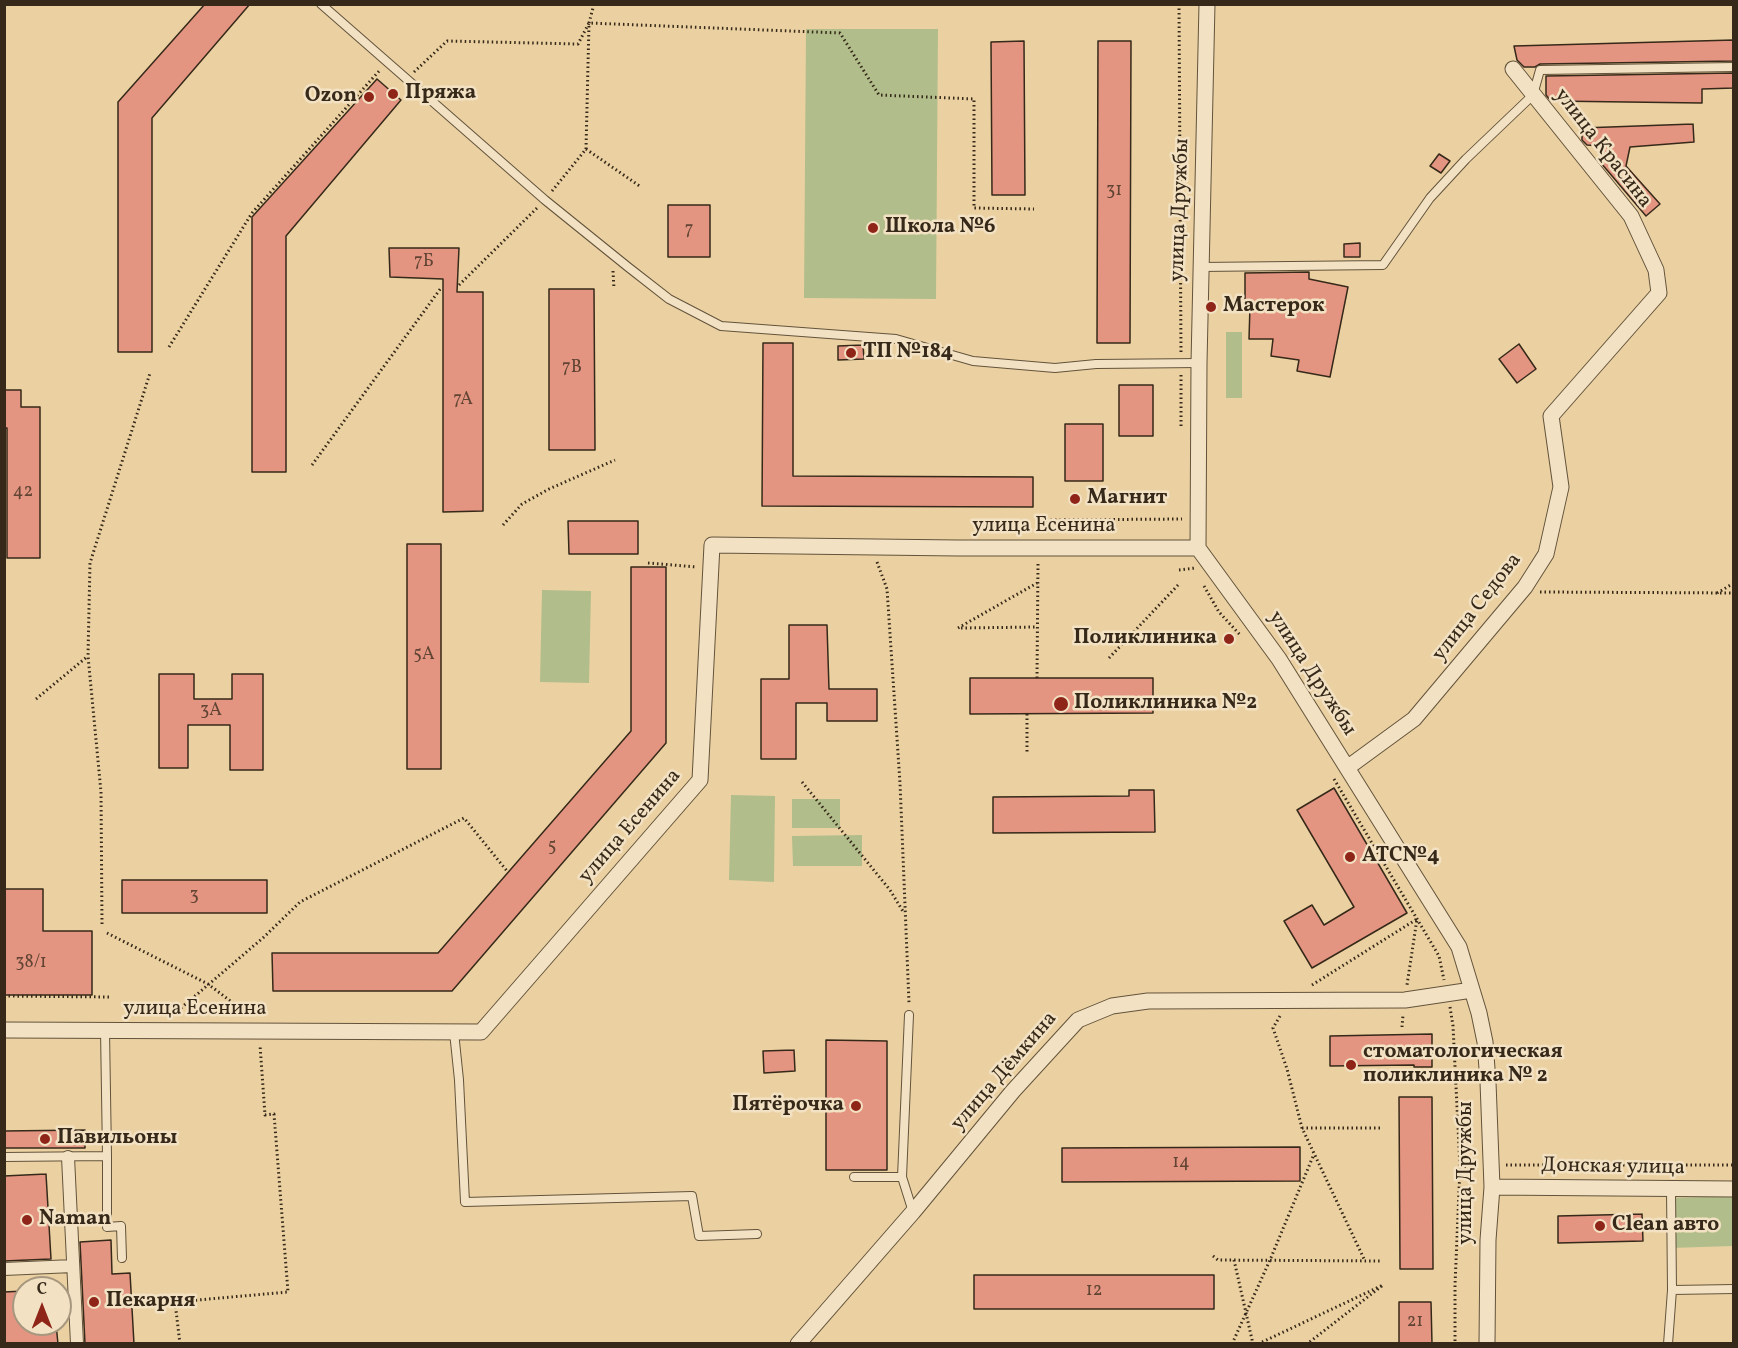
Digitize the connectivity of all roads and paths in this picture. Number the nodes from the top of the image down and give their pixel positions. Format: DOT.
graph roads {
  1 [pos="321,4"];
  2 [pos="594,4"];
  3 [pos="1208,4"];
  4 [pos="589,22"];
  5 [pos="387,62"];
  6 [pos="1734,67"];
  7 [pos="1513,69"];
  8 [pos="406,80"];
  9 [pos="1533,95"];
  10 [pos="586,149"];
  11 [pos="641,187"];
  12 [pos="545,200"];
  13 [pos="1034,209"];
  14 [pos="1200,267"];
  15 [pos="459,285"];
  16 [pos="441,288"];
  17 [pos="1659,293"];
  18 [pos="169,347"];
  19 [pos="1199,363"];
  20 [pos="150,373"];
  21 [pos="615,460"];
  22 [pos="312,465"];
  23 [pos="1182,519"];
  24 [pos="1046,520"];
  25 [pos="503,525"];
  26 [pos="871,547"];
  27 [pos="1038,548"];
  28 [pos="1198,548"];
  29 [pos="648,563"];
  30 [pos="711,568"];
  31 [pos="1195,568"];
  32 [pos="1179,570"];
  33 [pos="1038,582"];
  34 [pos="1734,583"];
  35 [pos="1179,584"];
  36 [pos="1526,587"];
  37 [pos="1717,593"];
  38 [pos="1734,593"];
  39 [pos="1037,627"];
  40 [pos="88,656"];
  41 [pos="1109,658"];
  42 [pos="1037,678"];
  43 [pos="36,699"];
  44 [pos="1027,714"];
  45 [pos="1027,754"];
  46 [pos="1347,768"];
  47 [pos="802,782"];
  48 [pos="507,871"];
  49 [pos="905,915"];
  50 [pos="102,924"];
  51 [pos="107,933"];
  52 [pos="208,984"];
  53 [pos="1472,990"];
  54 [pos="4,996"];
  55 [pos="109,997"];
  56 [pos="1287,1000"];
  57 [pos="1405,1000"];
  58 [pos="909,1015"];
  59 [pos="1402,1027"];
  60 [pos="4,1030"];
  61 [pos="105,1030"];
  62 [pos="156,1031"];
  63 [pos="271,1031"];
  64 [pos="454,1032"];
  65 [pos="260,1043"];
  66 [pos="1302,1128"];
  67 [pos="1380,1128"];
  68 [pos="1314,1154"];
  69 [pos="107,1156"];
  70 [pos="4,1157"];
  71 [pos="68,1157"];
  72 [pos="1734,1165"];
  73 [pos="1491,1166"];
  74 [pos="1460,1167"];
  75 [pos="854,1177"];
  76 [pos="902,1177"];
  77 [pos="1492,1187"];
  78 [pos="1734,1189"];
  79 [pos="1671,1190"];
  80 [pos="913,1212"];
  81 [pos="757,1234"];
  82 [pos="1213,1256"];
  83 [pos="122,1258"];
  84 [pos="1234,1260"];
  85 [pos="1270,1260"];
  86 [pos="1365,1261"];
  87 [pos="1382,1261"];
  88 [pos="73,1266"];
  89 [pos="4,1269"];
  90 [pos="1734,1289"];
  91 [pos="1672,1290"];
  92 [pos="1246,1312"];
  93 [pos="77,1344"];
  94 [pos="180,1344"];
  95 [pos="798,1344"];
  96 [pos="1232,1344"];
  97 [pos="1253,1344"];
  98 [pos="1258,1344"];
  99 [pos="1307,1344"];
  100 [pos="1487,1344"];
  101 [pos="1668,1344"];
  1 -- 5 [label="lane"];
  2 -- 4 [label="path"];
  3 -- 14 [label="street, улица Дружбы"];
  4 -- 8 [label="path"];
  4 -- 10 [label="path"];
  4 -- 13 [label="path"];
  5 -- 8 [label="lane"];
  5 -- 18 [label="path"];
  6 -- 9 [label="lane"];
  7 -- 9 [label="street, улица Красина"];
  8 -- 12 [label="lane"];
  9 -- 14 [label="lane"];
  9 -- 17 [label="street, улица Красина"];
  10 -- 11 [label="path"];
  10 -- 12 [label="path"];
  12 -- 15 [label="path"];
  12 -- 19 [label="lane"];
  14 -- 19 [label="street, улица Дружбы"];
  16 -- 22 [label="path"];
  17 -- 36 [label="street, улица Седова"];
  19 -- 28 [label="street, улица Дружбы"];
  20 -- 40 [label="path"];
  21 -- 25 [label="path"];
  23 -- 24 [label="path"];
  26 -- 27 [label="street, улица Есенина"];
  26 -- 30 [label="street, улица Есенина"];
  26 -- 49 [label="path"];
  27 -- 28 [label="street, улица Есенина"];
  27 -- 33 [label="path"];
  28 -- 46 [label="street, улица Дружбы"];
  29 -- 30 [label="path"];
  30 -- 64 [label="street, улица Есенина"];
  31 -- 32 [label="path"];
  33 -- 39 [label="path"];
  33 -- 39 [label="path"];
  34 -- 37 [label="path"];
  35 -- 41 [label="path"];
  36 -- 37 [label="path"];
  36 -- 46 [label="street, улица Седова"];
  37 -- 38 [label="path"];
  39 -- 42 [label="path"];
  40 -- 43 [label="path"];
  40 -- 50 [label="path"];
  44 -- 45 [label="path"];
  46 -- 53 [label="street, улица Дружбы"];
  47 -- 49 [label="path"];
  48 -- 52 [label="path"];
  49 -- 58 [label="path"];
  51 -- 52 [label="path"];
  52 -- 62 [label="path"];
  52 -- 63 [label="path"];
  53 -- 57 [label="street, улица Дёмкина"];
  53 -- 73 [label="street, улица Дружбы"];
  54 -- 55 [label="path"];
  56 -- 57 [label="street, улица Дёмкина"];
  56 -- 57 [label="path"];
  56 -- 66 [label="path"];
  56 -- 80 [label="street, улица Дёмкина"];
  57 -- 59 [label="path"];
  58 -- 76 [label="lane"];
  60 -- 61 [label="street, улица Есенина"];
  61 -- 62 [label="street, улица Есенина"];
  61 -- 69 [label="lane"];
  62 -- 63 [label="street, улица Есенина"];
  63 -- 64 [label="street, улица Есенина"];
  64 -- 81 [label="lane"];
  65 -- 94 [label="path"];
  66 -- 67 [label="path"];
  66 -- 68 [label="path"];
  68 -- 85 [label="path"];
  68 -- 86 [label="path"];
  69 -- 71 [label="lane"];
  69 -- 83 [label="lane"];
  70 -- 71 [label="lane"];
  71 -- 88 [label="street"];
  72 -- 73 [label="path"];
  73 -- 74 [label="path"];
  73 -- 77 [label="street, улица Дружбы"];
  75 -- 76 [label="lane"];
  76 -- 80 [label="lane"];
  77 -- 79 [label="street, Донская улица"];
  77 -- 100 [label="street, улица Дружбы"];
  78 -- 79 [label="street, Донская улица"];
  79 -- 91 [label="lane"];
  80 -- 95 [label="street, улица Дёмкина"];
  82 -- 84 [label="path"];
  84 -- 85 [label="path"];
  84 -- 92 [label="path"];
  85 -- 86 [label="path"];
  85 -- 92 [label="path"];
  86 -- 87 [label="path"];
  88 -- 89 [label="street"];
  88 -- 93 [label="street"];
  90 -- 91 [label="lane"];
  91 -- 101 [label="lane"];
  92 -- 96 [label="path"];
  92 -- 97 [label="path"];
  98 -- 99 [label="path"];
}
